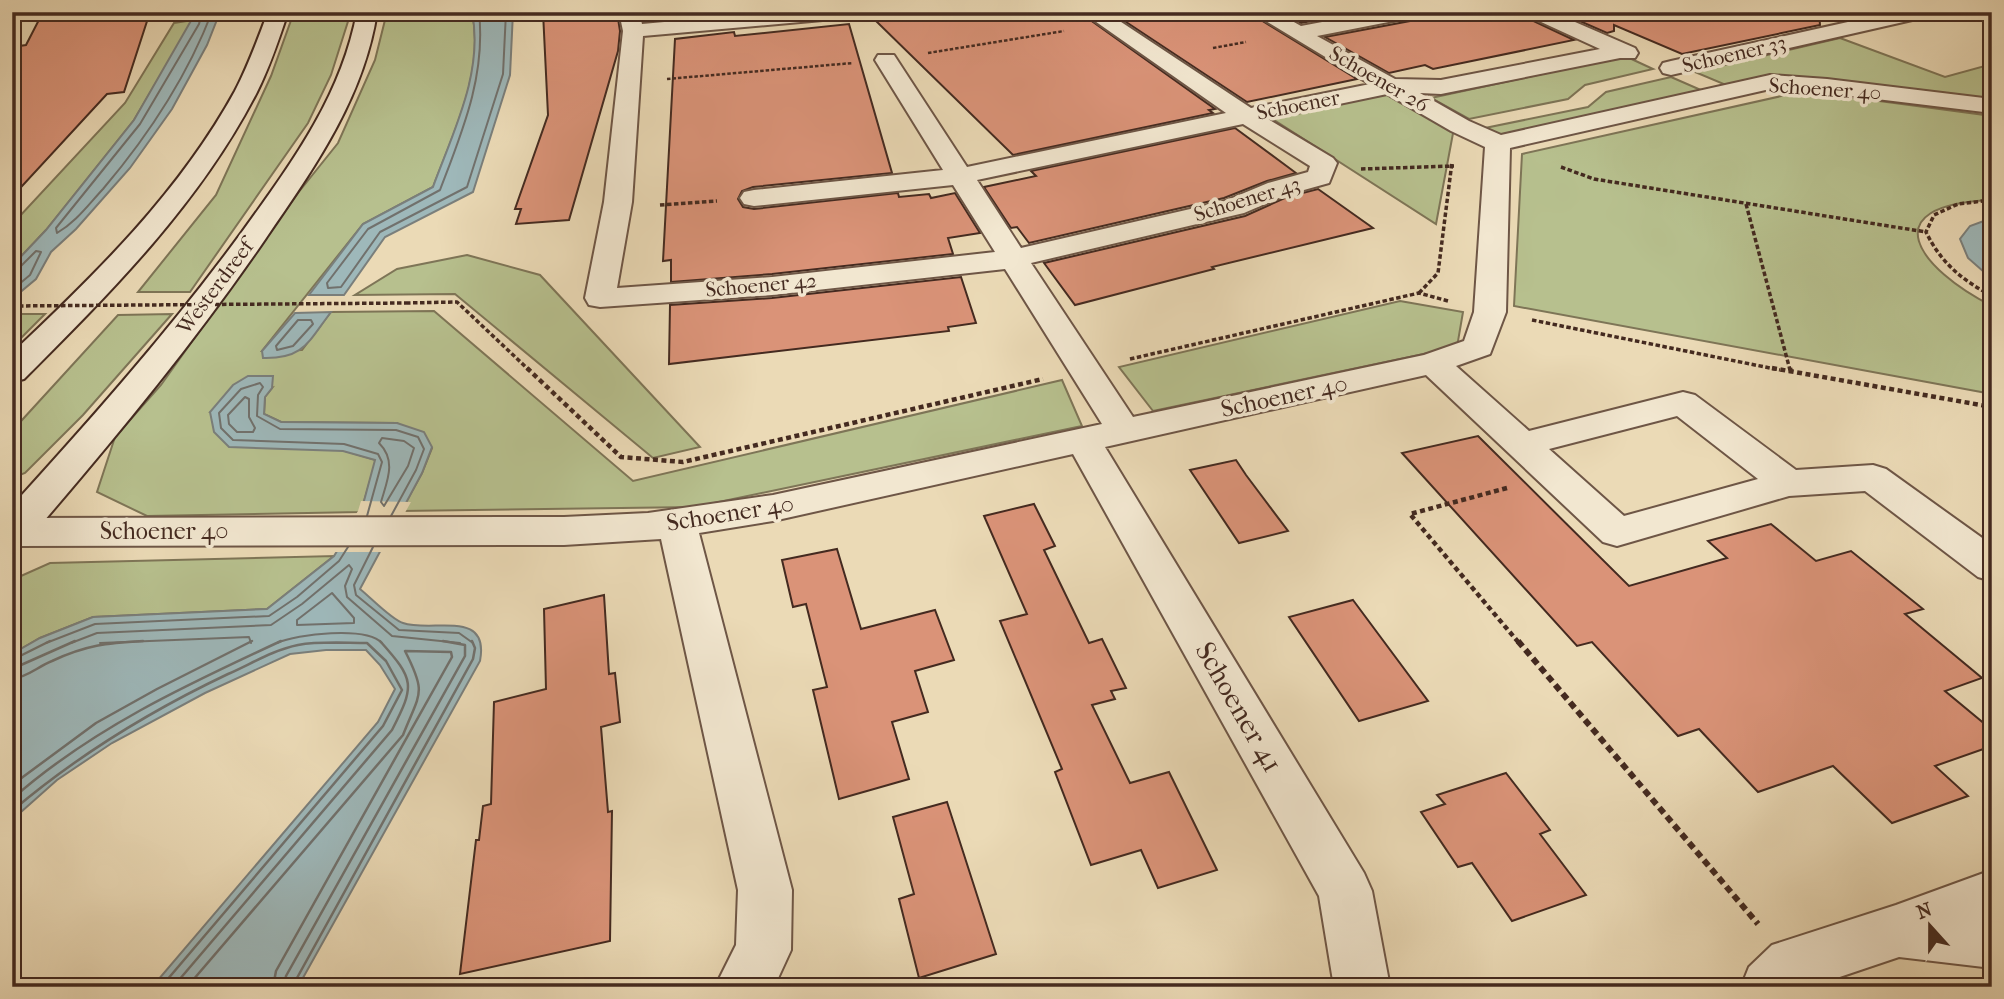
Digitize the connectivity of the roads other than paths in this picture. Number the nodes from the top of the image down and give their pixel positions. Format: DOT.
graph roads {
  1 [pos="278,12"];
  2 [pos="367,12"];
  3 [pos="844,12"];
  4 [pos="1092,12"];
  5 [pos="1261,12"];
  6 [pos="1409,12"];
  7 [pos="1535,12"];
  8 [pos="1920,12"];
  9 [pos="1808,16"];
  10 [pos="631,22"];
  11 [pos="1844,29"];
  12 [pos="1298,33"];
  13 [pos="1622,51"];
  14 [pos="886,60"];
  15 [pos="1671,68"];
  16 [pos="1392,86"];
  17 [pos="1724,90"];
  18 [pos="1992,106"];
  19 [pos="1246,116"];
  20 [pos="1497,153"];
  21 [pos="960,176"];
  22 [pos="754,198"];
  23 [pos="1013,259"];
  24 [pos="1433,363"];
  25 [pos="12,372"];
  26 [pos="1103,436"];
  27 [pos="1522,444"];
  28 [pos="1788,483"];
  29 [pos="677,522"];
  30 [pos="12,532"];
  31 [pos="1992,566"];
  32 [pos="1992,895"];
  33 [pos="1896,932"];
  34 [pos="1992,941"];
  35 [pos="1781,976"];
  36 [pos="743,987"];
  37 [pos="1362,987"];
  1 -- 25 [label="street"];
  2 -- 30 [label="street, Westerdreef"];
  3 -- 10 [label="street"];
  4 -- 19 [label="street, Schoener 43"];
  5 -- 12 [label="street, Schoener 26"];
  6 -- 12 [label="street"];
  7 -- 13 [label="street"];
  8 -- 11 [label="street, Schoener 33"];
  9 -- 11 [label="street"];
  10 -- 23 [label="street, Schoener 42"];
  11 -- 15 [label="street, Schoener 33"];
  12 -- 16 [label="street, Schoener 26"];
  13 -- 15 [label="street"];
  13 -- 16 [label="street"];
  14 -- 21 [label="street"];
  15 -- 17 [label="street"];
  16 -- 19 [label="street, Schoener"];
  16 -- 20 [label="street, Schoener 26"];
  17 -- 18 [label="street, Schoener 40"];
  17 -- 20 [label="street, Schoener 40"];
  19 -- 21 [label="street"];
  19 -- 23 [label="street, Schoener 43"];
  20 -- 24 [label="street, Schoener 40"];
  21 -- 22 [label="street"];
  21 -- 23 [label="street"];
  23 -- 26 [label="street"];
  24 -- 26 [label="street, Schoener 40"];
  24 -- 27 [label="street"];
  26 -- 29 [label="street, Schoener 40"];
  26 -- 37 [label="street, Schoener 41"];
  27 -- 28 [label="street"];
  27 -- 28 [label="street"];
  28 -- 31 [label="street"];
  29 -- 30 [label="street, Schoener 40"];
  29 -- 36 [label="street"];
  32 -- 33 [label="street"];
  33 -- 34 [label="street"];
  33 -- 35 [label="street"];
}
